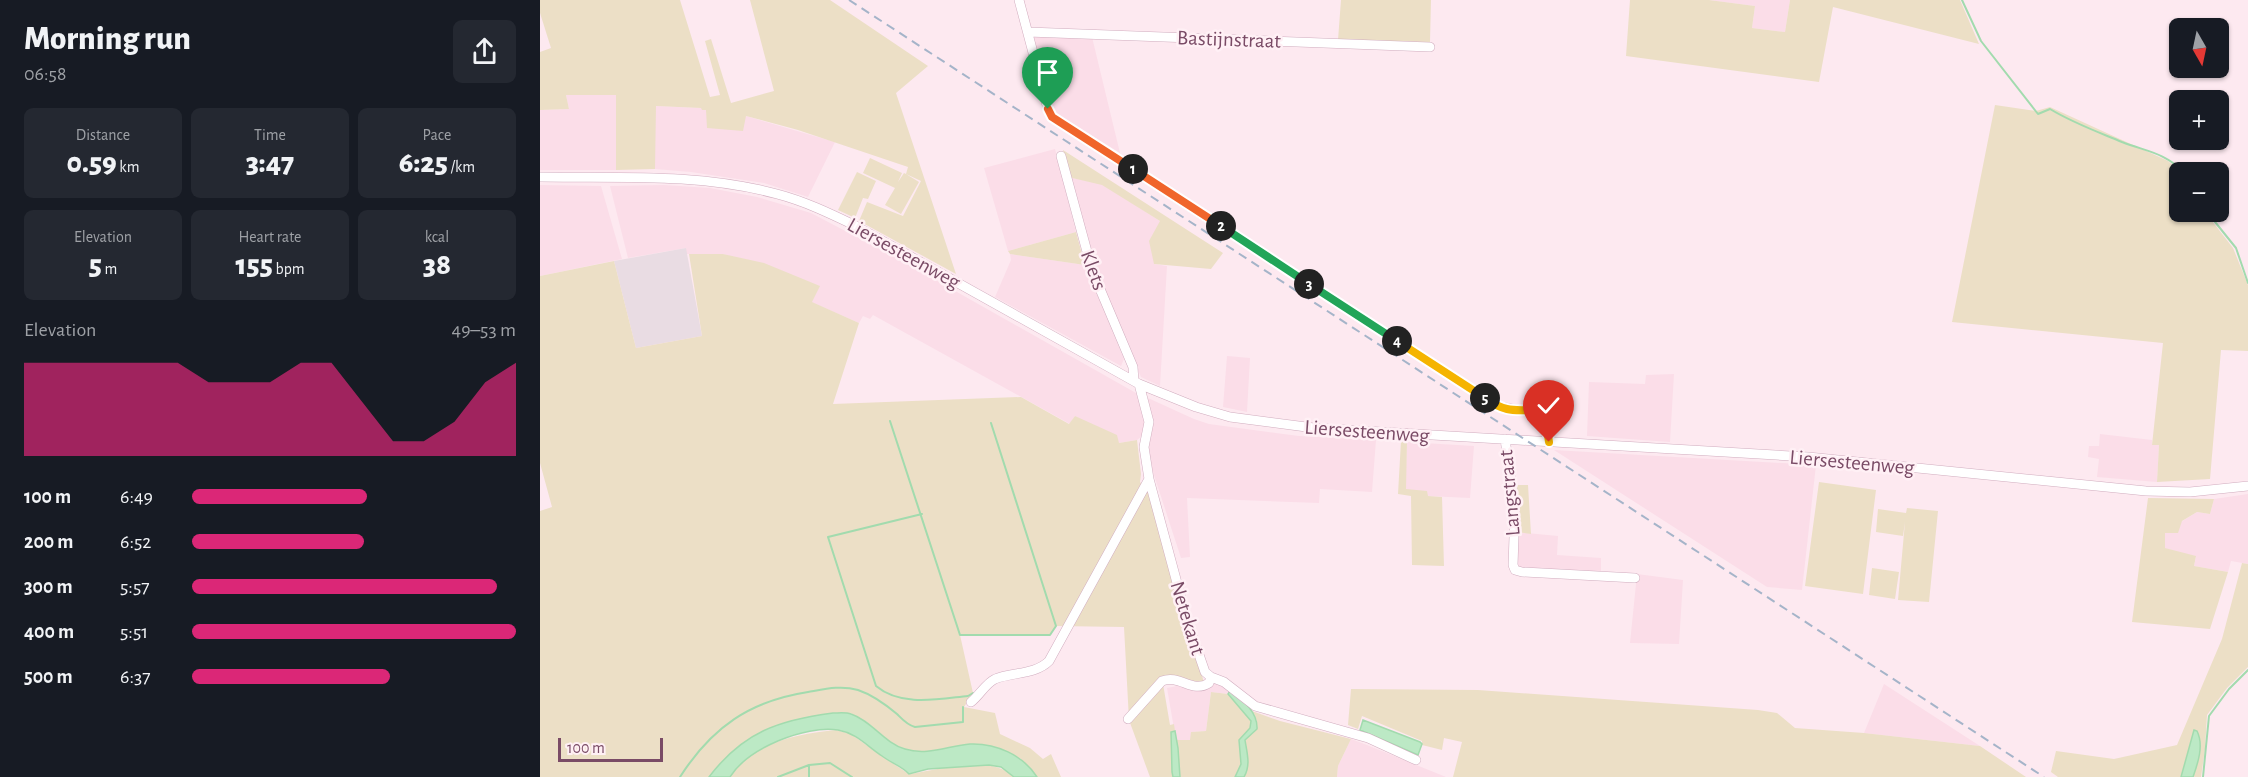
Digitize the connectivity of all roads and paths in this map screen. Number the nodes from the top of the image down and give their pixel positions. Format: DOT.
graph roads {
  1 [pos="1019,0"];
  2 [pos="1028,32"];
  3 [pos="1430,47"];
  4 [pos="1062,156"];
  5 [pos="540,177"];
  6 [pos="1136,382"];
  7 [pos="1504,439"];
  8 [pos="1549,442"];
  9 [pos="1149,479"];
  10 [pos="2248,486"];
  11 [pos="1635,578"];
  12 [pos="1211,677"];
  13 [pos="971,702"];
  14 [pos="1128,719"];
  15 [pos="1416,760"];
  1 -- 2 [label="street"];
  2 -- 3 [label="street, Bastijnstraat"];
  2 -- 8 [label="street"];
  4 -- 6 [label="street, Klets"];
  5 -- 6 [label="street, Liersesteenweg"];
  6 -- 7 [label="street, Liersesteenweg"];
  6 -- 9 [label="street, Netekant"];
  7 -- 8 [label="street, Liersesteenweg"];
  7 -- 11 [label="street, Langstraat"];
  8 -- 10 [label="street, Liersesteenweg"];
  9 -- 12 [label="street, Netekant"];
  9 -- 13 [label="street"];
  12 -- 14 [label="street"];
  12 -- 15 [label="street, Netekant"];
}
